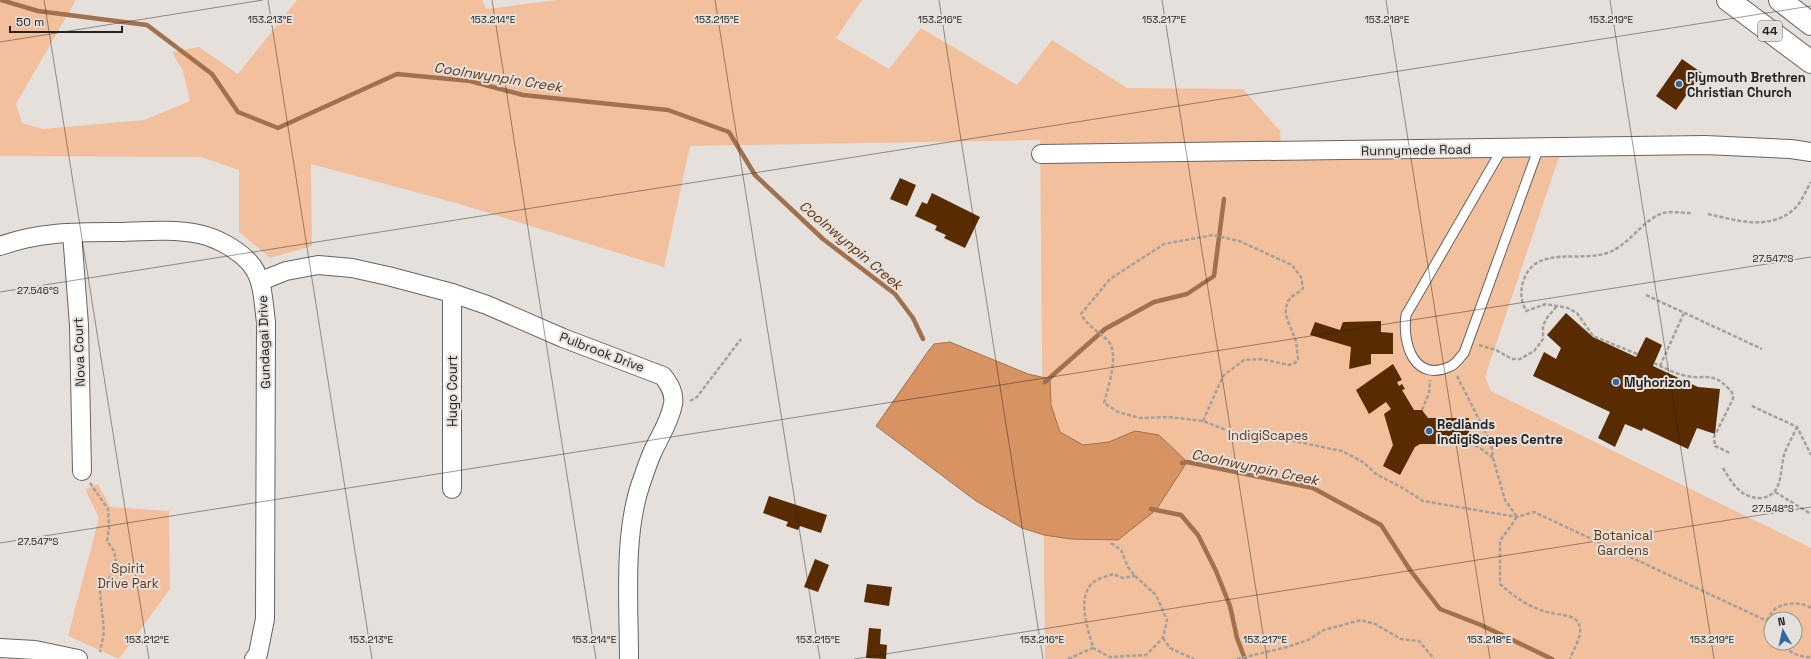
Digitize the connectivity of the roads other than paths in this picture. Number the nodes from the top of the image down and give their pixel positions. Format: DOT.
graph roads {
  1 [pos="1728,0"];
  2 [pos="1780,0"];
  3 [pos="1811,24"];
  4 [pos="1811,62"];
  5 [pos="1811,143"];
  6 [pos="1539,147"];
  7 [pos="1502,149"];
  8 [pos="1791,149"];
  9 [pos="1811,152"];
  10 [pos="1041,154"];
  11 [pos="72,233"];
  12 [pos="0,246"];
  13 [pos="261,280"];
  14 [pos="452,293"];
  15 [pos="82,471"];
  16 [pos="452,489"];
  17 [pos="0,648"];
  18 [pos="260,658"];
  19 [pos="78,659"];
  20 [pos="629,659"];
  1 -- 4 [label="main road, 44"];
  2 -- 3 [label="main road, 44"];
  5 -- 8 [label="street, Runnymede Road"];
  6 -- 7 [label="street, Runnymede Road"];
  6 -- 7 [label="lane"];
  6 -- 8 [label="street, Runnymede Road"];
  7 -- 10 [label="street, Runnymede Road"];
  8 -- 9 [label="street, Runnymede Road"];
  11 -- 12 [label="street, Gundagai Drive"];
  11 -- 13 [label="street, Gundagai Drive"];
  11 -- 15 [label="street, Nova Court"];
  13 -- 14 [label="street, Pulbrook Drive"];
  13 -- 18 [label="street, Gundagai Drive"];
  14 -- 16 [label="street, Hugo Court"];
  14 -- 20 [label="street, Pulbrook Drive"];
  17 -- 19 [label="street"];
}
